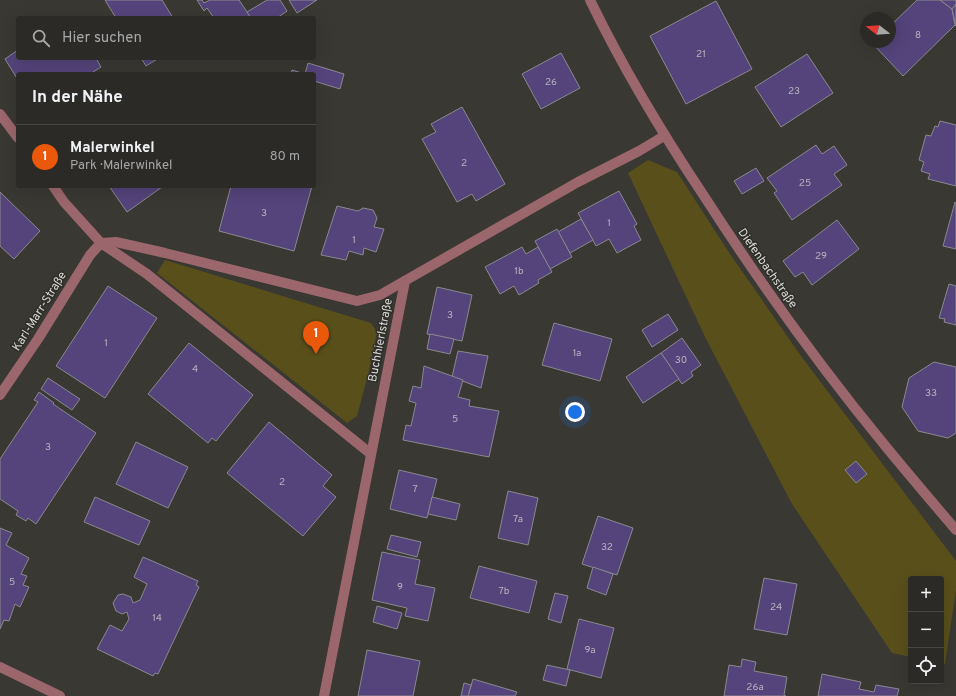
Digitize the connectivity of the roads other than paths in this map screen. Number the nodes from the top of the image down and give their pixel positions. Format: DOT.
graph roads {
  1 [pos="590,0"];
  2 [pos="0,114"];
  3 [pos="16,135"];
  4 [pos="664,136"];
  5 [pos="54,188"];
  6 [pos="101,243"];
  7 [pos="405,281"];
  8 [pos="0,395"];
  9 [pos="371,454"];
  10 [pos="956,530"];
  11 [pos="0,667"];
  12 [pos="60,696"];
  13 [pos="324,696"];
  1 -- 4 [label="street, Diefenbachstraße"];
  2 -- 3 [label="street"];
  4 -- 7 [label="street"];
  4 -- 10 [label="street, Diefenbachstraße"];
  5 -- 6 [label="street"];
  6 -- 7 [label="street"];
  6 -- 8 [label="street, Karl-Marr-Straße"];
  6 -- 9 [label="street"];
  7 -- 9 [label="street, Buchhierlstraße"];
  9 -- 13 [label="street, Buchhierlstraße"];
  11 -- 12 [label="street"];
}
